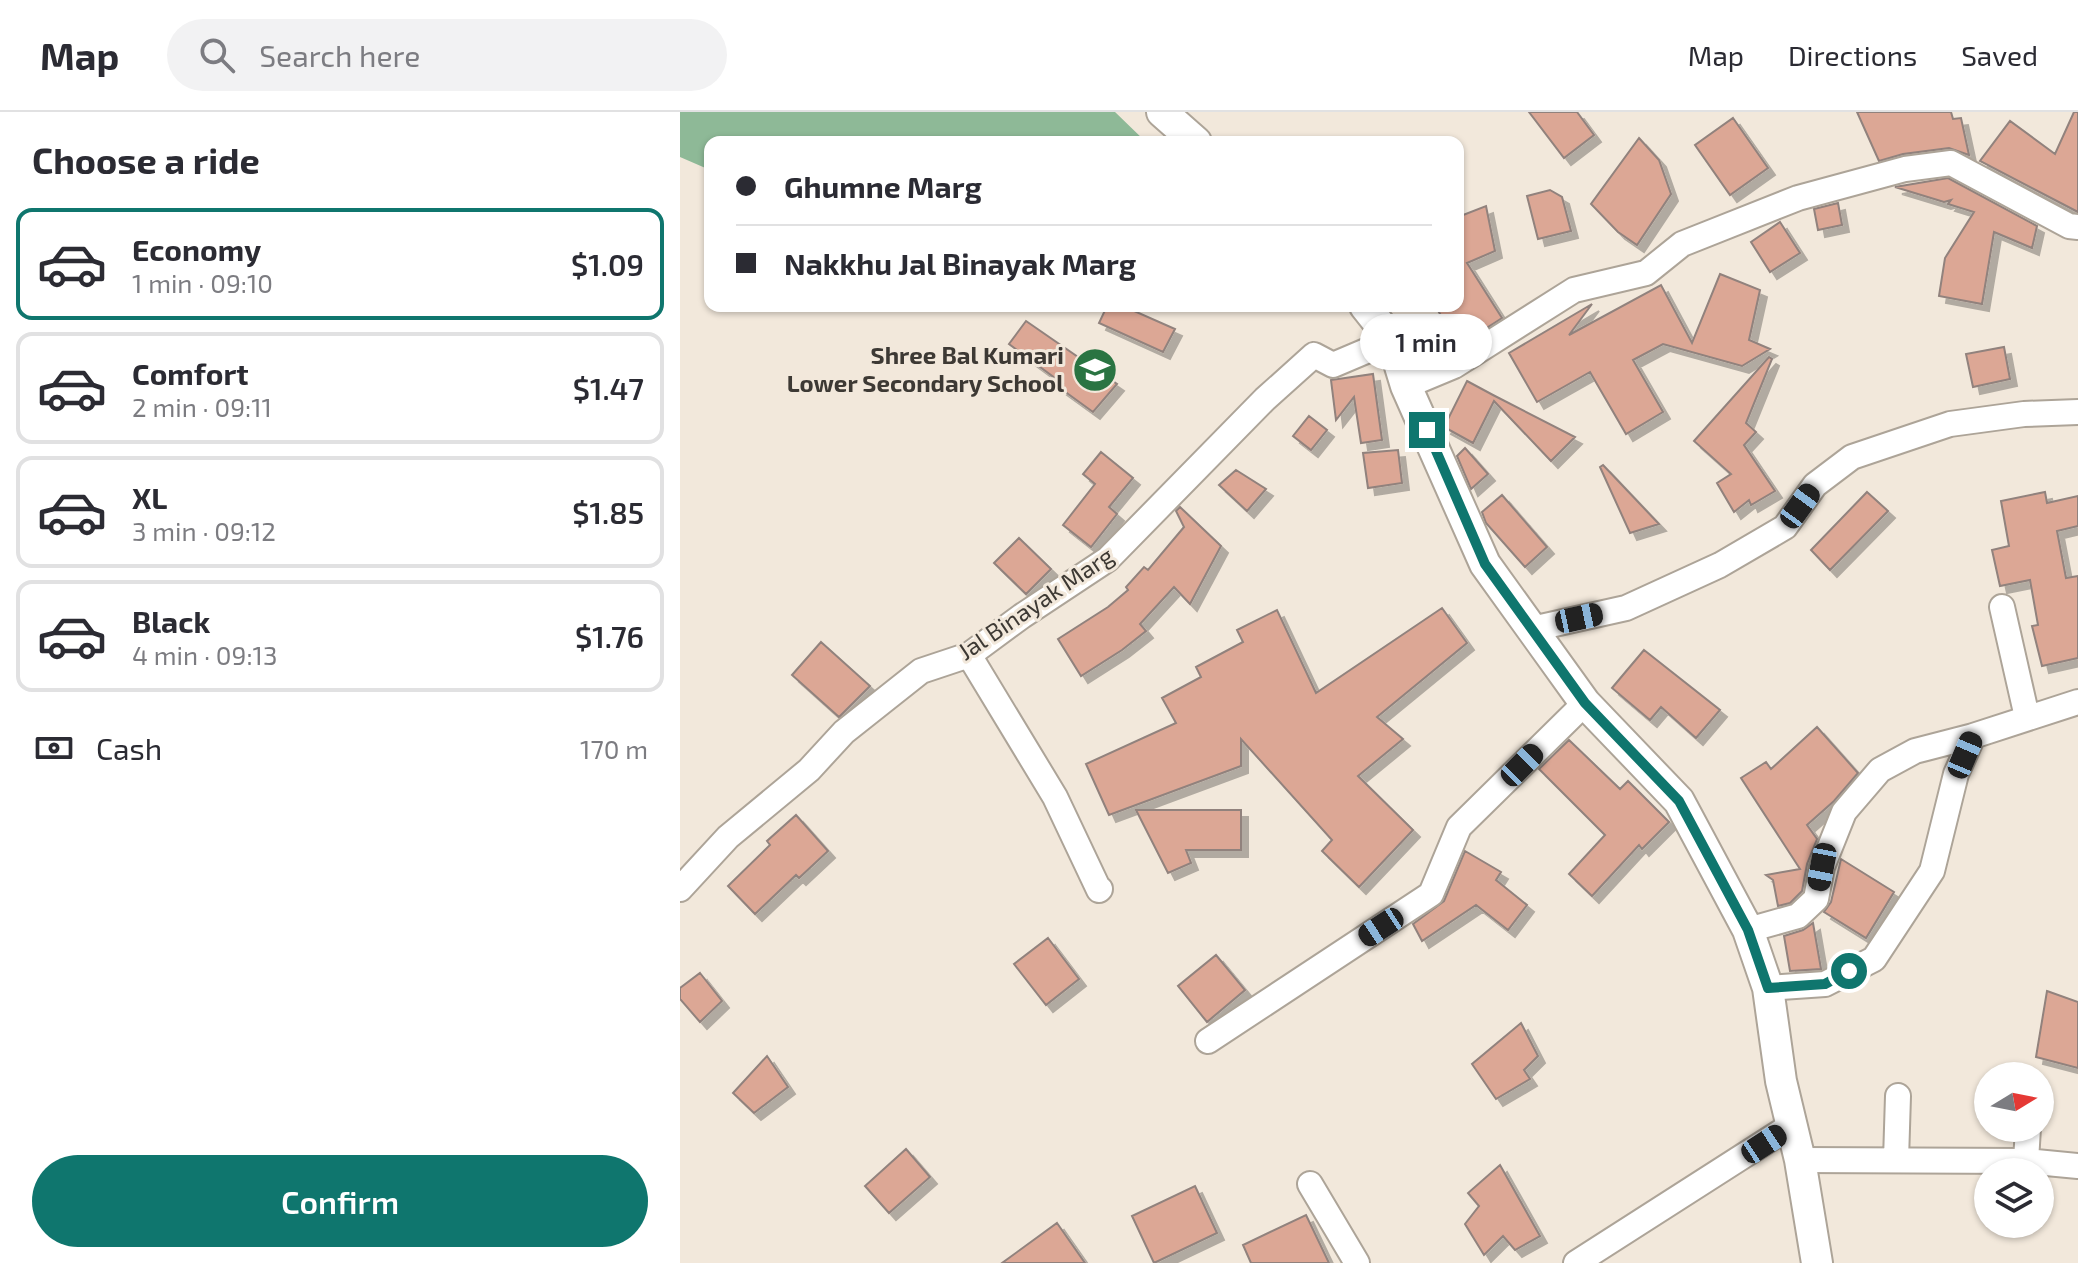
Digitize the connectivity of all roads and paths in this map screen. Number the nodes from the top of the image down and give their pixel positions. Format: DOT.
graph roads {
  1 [pos="1162,112"];
  2 [pos="1189,136"];
  3 [pos="2078,227"];
  4 [pos="1370,312"];
  5 [pos="1392,340"];
  6 [pos="1406,386"];
  7 [pos="2078,412"];
  8 [pos="2002,607"];
  9 [pos="1532,629"];
  10 [pos="969,655"];
  11 [pos="2078,702"];
  12 [pos="1585,703"];
  13 [pos="2027,717"];
  14 [pos="1973,736"];
  15 [pos="680,889"];
  16 [pos="1100,889"];
  17 [pos="1748,930"];
  18 [pos="1768,988"];
  19 [pos="1208,1041"];
  20 [pos="1898,1096"];
  21 [pos="1790,1126"];
  22 [pos="1800,1160"];
  23 [pos="1896,1160"];
  24 [pos="1974,1161"];
  25 [pos="2054,1164"];
  26 [pos="2078,1166"];
  27 [pos="1310,1184"];
  28 [pos="1357,1263"];
  29 [pos="1576,1263"];
  30 [pos="1817,1263"];
  1 -- 2 [label="street"];
  3 -- 6 [label="street"];
  4 -- 5 [label="street"];
  5 -- 6 [label="street"];
  5 -- 10 [label="street, Jal Binayak Marg"];
  6 -- 9 [label="street"];
  7 -- 9 [label="street"];
  8 -- 13 [label="street"];
  9 -- 12 [label="street"];
  10 -- 15 [label="street, Jal Binayak Marg"];
  10 -- 16 [label="street"];
  11 -- 13 [label="street"];
  12 -- 17 [label="street"];
  12 -- 19 [label="street"];
  13 -- 14 [label="street"];
  14 -- 17 [label="street"];
  14 -- 18 [label="street"];
  17 -- 18 [label="street"];
  18 -- 21 [label="street"];
  20 -- 23 [label="street"];
  21 -- 22 [label="street"];
  21 -- 29 [label="street"];
  22 -- 23 [label="street"];
  22 -- 30 [label="street"];
  23 -- 24 [label="street"];
  25 -- 26 [label="street"];
  27 -- 28 [label="street"];
}
